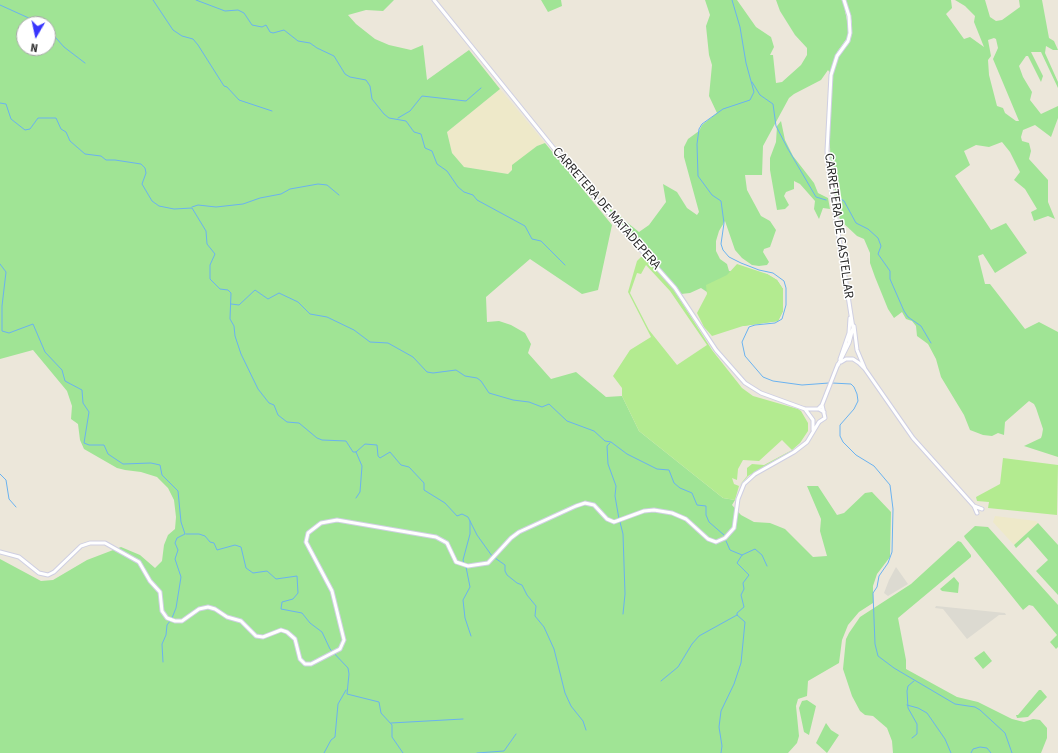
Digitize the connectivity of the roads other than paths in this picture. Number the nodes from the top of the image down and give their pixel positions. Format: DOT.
graph roads {
  1 [pos="434,0"];
  2 [pos="844,0"];
  3 [pos="851,314"];
  4 [pos="852,321"];
  5 [pos="850,340"];
  6 [pos="856,346"];
  7 [pos="842,354"];
  8 [pos="840,362"];
  9 [pos="838,366"];
  10 [pos="865,369"];
  11 [pos="823,403"];
  12 [pos="805,409"];
  13 [pos="816,409"];
  14 [pos="824,412"];
  15 [pos="812,419"];
  16 [pos="819,422"];
  17 [pos="813,431"];
  18 [pos="974,506"];
  19 [pos="982,509"];
  20 [pos="976,513"];
  21 [pos="0,552"];
  1 -- 12 [label="street, CARRETERA DE MATADEPERA"];
  2 -- 3 [label="street, CARRETERA DE CASTELLAR"];
  3 -- 4 [label="street, CARRETERA DE CASTELLAR"];
  3 -- 7 [label="street, CARRETERA DE CASTELLAR"];
  4 -- 5 [label="street, CARRETERA DE CASTELLAR"];
  4 -- 6 [label="street"];
  5 -- 6 [label="street"];
  5 -- 7 [label="street"];
  5 -- 8 [label="street, CARRETERA DE CASTELLAR"];
  6 -- 10 [label="street"];
  7 -- 9 [label="street, CARRETERA DE CASTELLAR"];
  8 -- 9 [label="street, CARRETERA DE CASTELLAR"];
  8 -- 10 [label="street"];
  9 -- 11 [label="street"];
  10 -- 18 [label="street"];
  11 -- 13 [label="street"];
  11 -- 14 [label="street"];
  12 -- 13 [label="street"];
  12 -- 15 [label="street"];
  13 -- 14 [label="street"];
  13 -- 15 [label="street"];
  14 -- 16 [label="street"];
  15 -- 16 [label="street"];
  15 -- 17 [label="street"];
  16 -- 17 [label="street"];
  17 -- 21 [label="street"];
  18 -- 19 [label="street"];
  18 -- 20 [label="street"];
}
